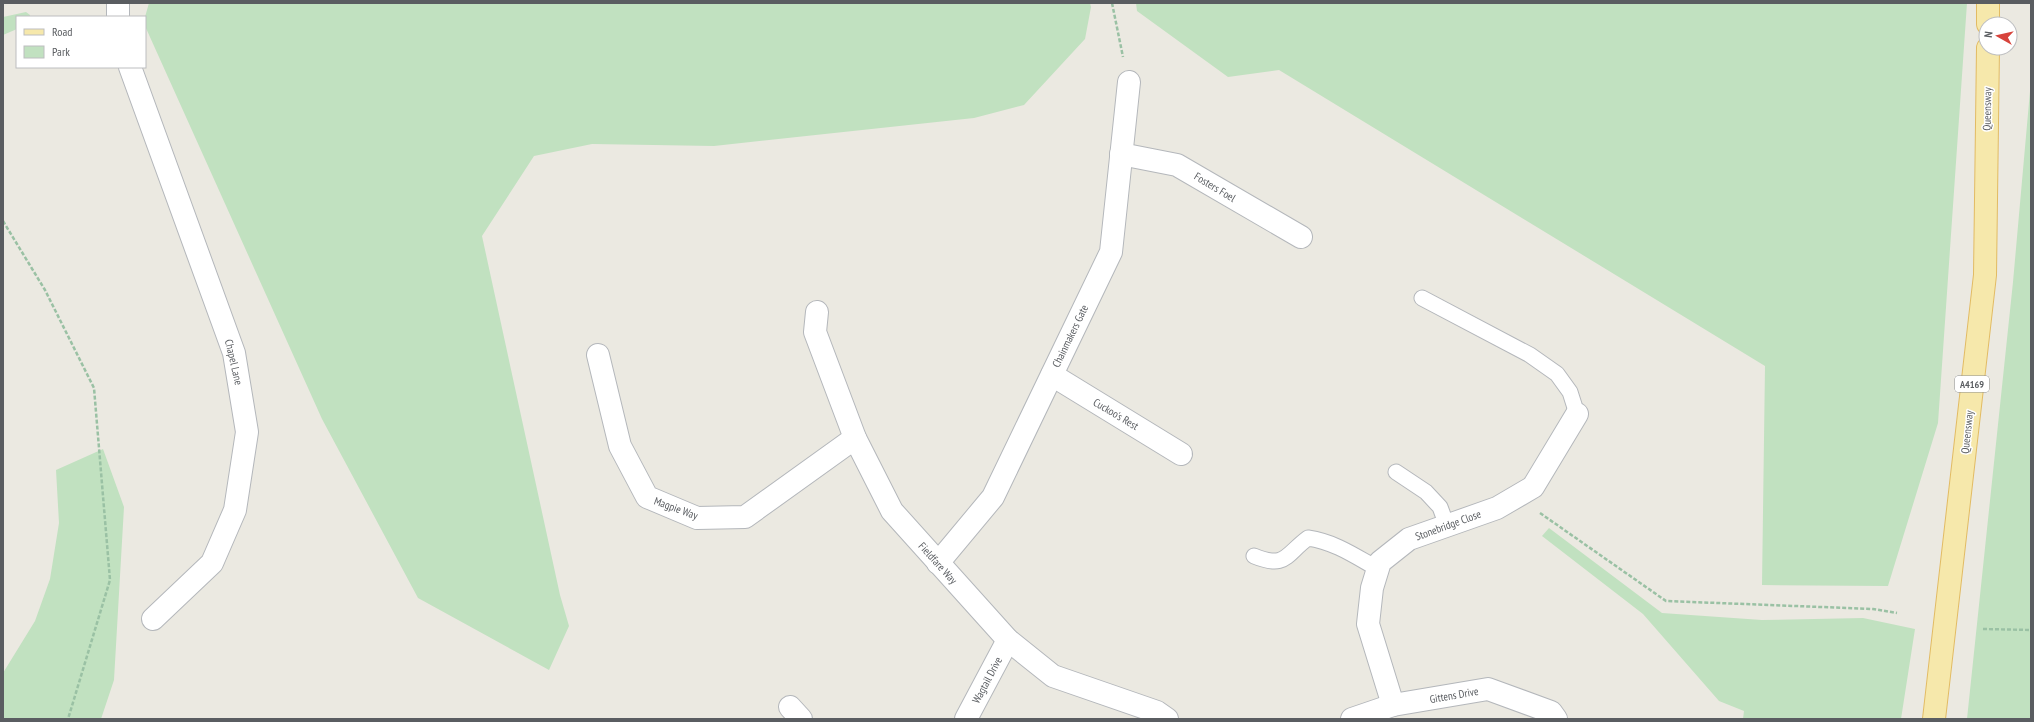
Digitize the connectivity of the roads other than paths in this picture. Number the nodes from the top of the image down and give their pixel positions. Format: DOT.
graph roads {
  1 [pos="118,3"];
  2 [pos="1988,3"];
  3 [pos="118,16"];
  4 [pos="1988,16"];
  5 [pos="1988,56"];
  6 [pos="130,68"];
  7 [pos="1128,82"];
  8 [pos="1121,154"];
  9 [pos="1301,237"];
  10 [pos="1422,298"];
  11 [pos="817,312"];
  12 [pos="598,355"];
  13 [pos="1052,375"];
  14 [pos="1577,414"];
  15 [pos="855,438"];
  16 [pos="1181,454"];
  17 [pos="1396,472"];
  18 [pos="1447,526"];
  19 [pos="1254,556"];
  20 [pos="938,563"];
  21 [pos="1378,569"];
  22 [pos="153,619"];
  23 [pos="1008,640"];
  24 [pos="1393,705"];
  25 [pos="966,719"];
  26 [pos="1167,719"];
  27 [pos="1352,719"];
  28 [pos="1556,719"];
  29 [pos="1934,719"];
  1 -- 3 [label="street"];
  2 -- 4 [label="main road"];
  5 -- 29 [label="main road, Queensway / A4169"];
  6 -- 22 [label="street, Chapel Lane"];
  7 -- 8 [label="street, Chainmakers Gate"];
  8 -- 9 [label="street, Fosters Foel"];
  8 -- 13 [label="street, Chainmakers Gate"];
  10 -- 14 [label="lane"];
  11 -- 15 [label="street, Fieldfare Way"];
  12 -- 15 [label="street, Magpie Way"];
  13 -- 16 [label="street, Cuckoo's Rest"];
  13 -- 20 [label="street, Chainmakers Gate"];
  14 -- 18 [label="street, Stonebridge Close"];
  15 -- 20 [label="street, Fieldfare Way"];
  17 -- 18 [label="lane"];
  18 -- 21 [label="street, Stonebridge Close"];
  19 -- 21 [label="lane"];
  20 -- 23 [label="street, Fieldfare Way"];
  21 -- 24 [label="street, Stonebridge Close"];
  23 -- 25 [label="street, Wagtail Drive"];
  23 -- 26 [label="street, Fieldfare Way"];
  24 -- 27 [label="street, Gittens Drive"];
  24 -- 28 [label="street, Gittens Drive"];
}
